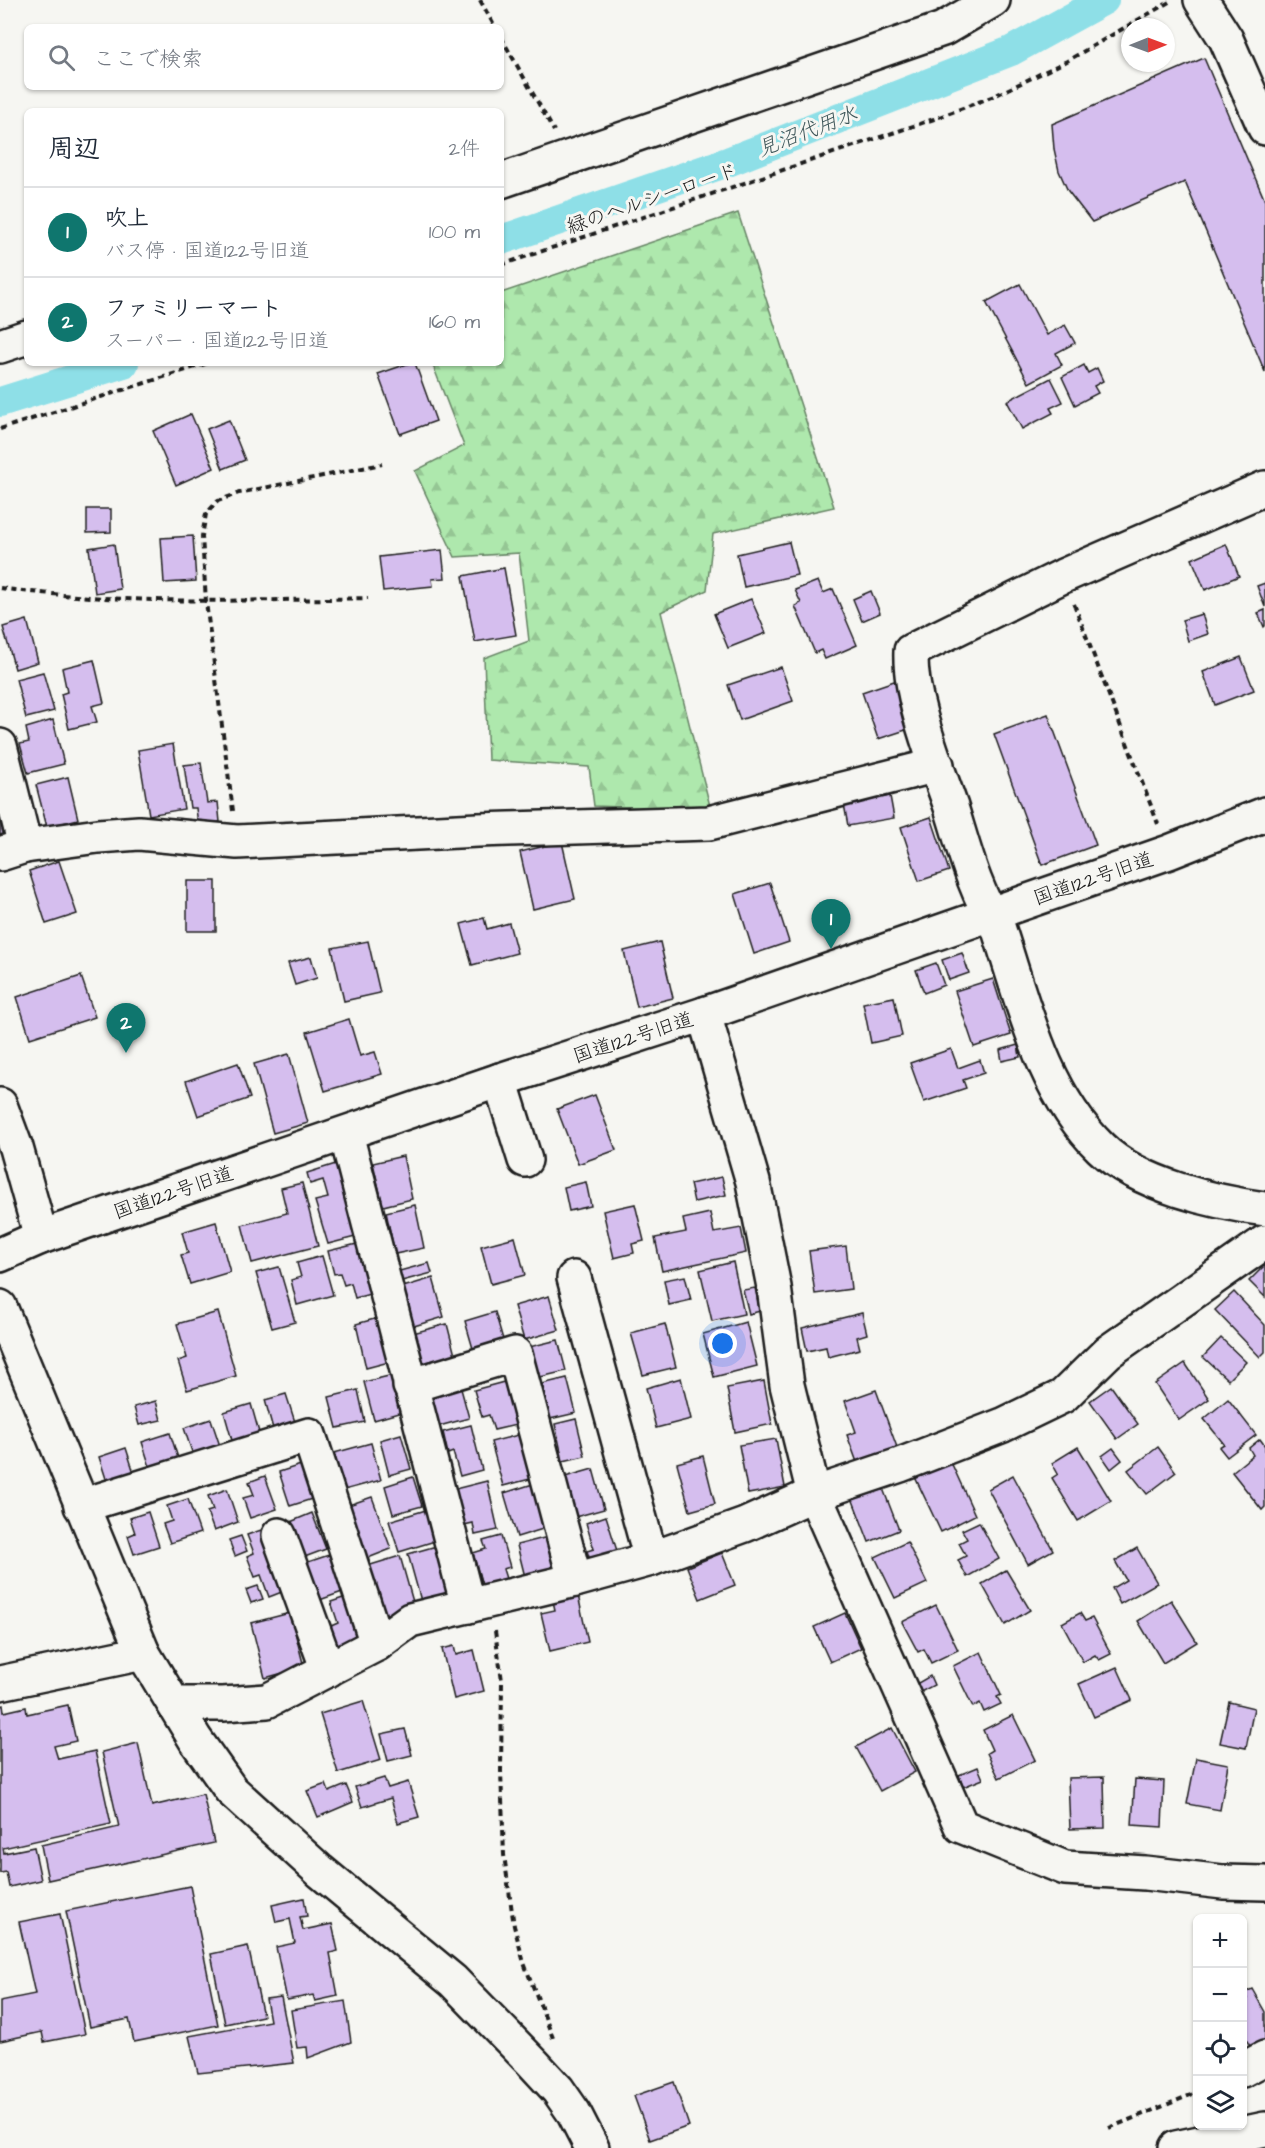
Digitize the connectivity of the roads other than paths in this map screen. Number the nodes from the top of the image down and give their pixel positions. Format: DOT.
graph roads {
  1 [pos="993,0"];
  2 [pos="1201,0"];
  3 [pos="1262,113"];
  4 [pos="504,180"];
  5 [pos="24,338"];
  6 [pos="0,345"];
  7 [pos="1265,488"];
  8 [pos="0,746"];
  9 [pos="937,765"];
  10 [pos="1265,814"];
  11 [pos="13,850"];
  12 [pos="989,914"];
  13 [pos="704,1014"];
  14 [pos="500,1080"];
  15 [pos="0,1105"];
  16 [pos="346,1134"];
  17 [pos="525,1160"];
  18 [pos="1265,1209"];
  19 [pos="41,1237"];
  20 [pos="1265,1242"];
  21 [pos="0,1255"];
  22 [pos="574,1278"];
  23 [pos="0,1307"];
  24 [pos="410,1386"];
  25 [pos="814,1494"];
  26 [pos="81,1506"];
  27 [pos="279,1535"];
  28 [pos="651,1559"];
  29 [pos="575,1580"];
  30 [pos="480,1603"];
  31 [pos="377,1644"];
  32 [pos="143,1653"];
  33 [pos="328,1670"];
  34 [pos="0,1683"];
  35 [pos="175,1704"];
  36 [pos="1265,1883"];
  37 [pos="1265,2058"];
  38 [pos="1247,2067"];
  39 [pos="1265,2129"];
  40 [pos="592,2148"];
  41 [pos="1176,2148"];
  1 -- 4 [label="main road"];
  2 -- 3 [label="main road"];
  5 -- 6 [label="main road"];
  7 -- 9 [label="main road"];
  8 -- 11 [label="main road"];
  9 -- 11 [label="main road"];
  9 -- 12 [label="main road"];
  10 -- 12 [label="main road, 国道122号旧道"];
  12 -- 13 [label="main road, 国道122号旧道"];
  12 -- 18 [label="main road"];
  13 -- 14 [label="main road, 国道122号旧道"];
  13 -- 25 [label="main road"];
  14 -- 16 [label="main road, 国道122号旧道"];
  14 -- 17 [label="main road"];
  15 -- 19 [label="main road"];
  16 -- 19 [label="main road, 国道122号旧道"];
  16 -- 24 [label="main road"];
  19 -- 21 [label="main road, 国道122号旧道"];
  20 -- 25 [label="main road"];
  22 -- 28 [label="main road"];
  23 -- 26 [label="main road"];
  24 -- 29 [label="main road"];
  24 -- 30 [label="main road"];
  25 -- 28 [label="main road"];
  25 -- 36 [label="main road"];
  26 -- 31 [label="main road"];
  26 -- 32 [label="main road"];
  27 -- 33 [label="main road"];
  28 -- 29 [label="main road"];
  29 -- 30 [label="main road"];
  30 -- 31 [label="main road"];
  31 -- 33 [label="main road"];
  32 -- 34 [label="main road"];
  32 -- 35 [label="main road"];
  33 -- 35 [label="main road"];
  35 -- 40 [label="main road"];
  37 -- 38 [label="main road"];
  39 -- 41 [label="main road"];
}
